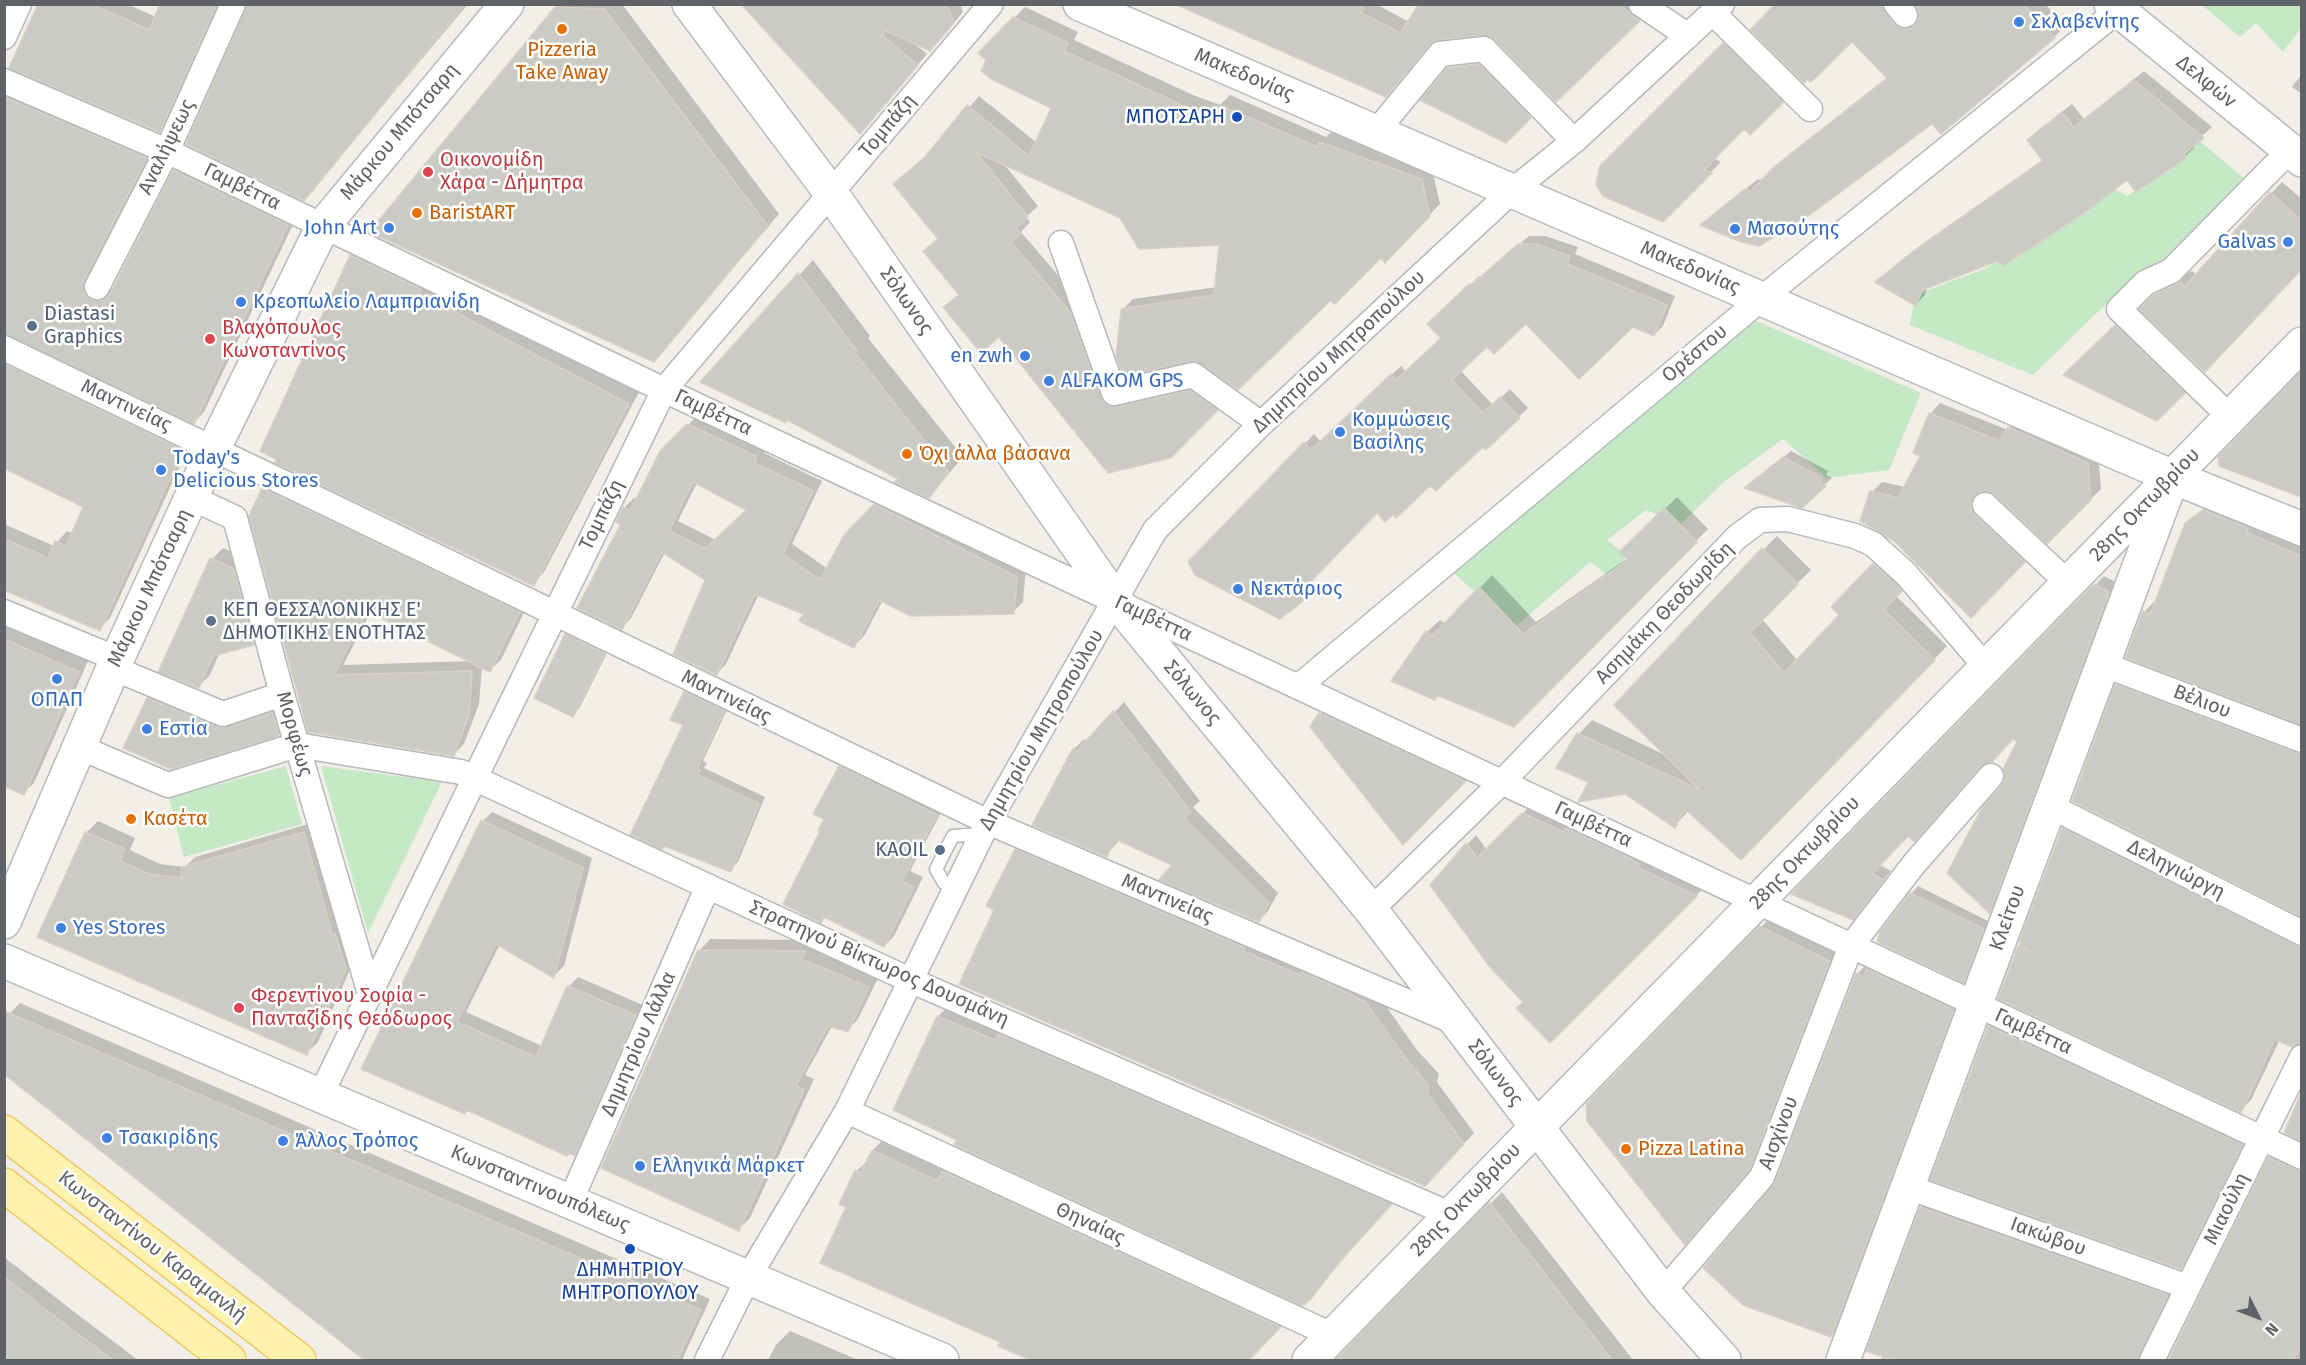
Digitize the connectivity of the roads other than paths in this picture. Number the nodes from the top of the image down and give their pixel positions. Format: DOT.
graph roads {
  1 [pos="20,4"];
  2 [pos="233,4"];
  3 [pos="507,4"];
  4 [pos="688,4"];
  5 [pos="991,4"];
  6 [pos="1080,4"];
  7 [pos="1641,4"];
  8 [pos="2118,7"];
  9 [pos="1717,9"];
  10 [pos="1688,36"];
  11 [pos="4,37"];
  12 [pos="4,81"];
  13 [pos="1810,109"];
  14 [pos="1376,132"];
  15 [pos="1574,141"];
  16 [pos="167,151"];
  17 [pos="2296,155"];
  18 [pos="1512,191"];
  19 [pos="831,193"];
  20 [pos="323,226"];
  21 [pos="1060,243"];
  22 [pos="97,287"];
  23 [pos="1761,299"];
  24 [pos="2301,344"];
  25 [pos="4,348"];
  26 [pos="664,390"];
  27 [pos="2230,417"];
  28 [pos="1261,424"];
  29 [pos="213,448"];
  30 [pos="2173,477"];
  31 [pos="192,498"];
  32 [pos="1984,505"];
  33 [pos="2301,529"];
  34 [pos="2068,583"];
  35 [pos="1116,601"];
  36 [pos="4,612"];
  37 [pos="554,615"];
  38 [pos="115,663"];
  39 [pos="2102,664"];
  40 [pos="1986,667"];
  41 [pos="1298,687"];
  42 [pos="282,694"];
  43 [pos="2301,740"];
  44 [pos="297,745"];
  45 [pos="79,747"];
  46 [pos="1991,776"];
  47 [pos="474,778"];
  48 [pos="1502,782"];
  49 [pos="2050,806"];
  50 [pos="985,828"];
  51 [pos="944,883"];
  52 [pos="708,886"];
  53 [pos="1757,902"];
  54 [pos="1371,910"];
  55 [pos="4,922"];
  56 [pos="2301,933"];
  57 [pos="1851,946"];
  58 [pos="4,961"];
  59 [pos="912,981"];
  60 [pos="370,994"];
  61 [pos="1976,1005"];
  62 [pos="1457,1023"];
  63 [pos="2301,1057"];
  64 [pos="320,1095"];
  65 [pos="847,1111"];
  66 [pos="1536,1128"];
  67 [pos="4,1132"];
  68 [pos="2261,1138"];
  69 [pos="2301,1157"];
  70 [pos="4,1185"];
  71 [pos="1908,1187"];
  72 [pos="570,1202"];
  73 [pos="1452,1215"];
  74 [pos="748,1278"];
  75 [pos="2188,1287"];
  76 [pos="1663,1292"];
  77 [pos="1334,1336"];
  78 [pos="1709,1355"];
  79 [pos="1852,1358"];
  80 [pos="229,1360"];
  81 [pos="299,1360"];
  82 [pos="707,1360"];
  83 [pos="942,1360"];
  84 [pos="1309,1360"];
  85 [pos="2152,1360"];
  1 -- 11 [label="street"];
  2 -- 16 [label="street, Αναλήψεως"];
  3 -- 20 [label="street, Μάρκου Μπότσαρη"];
  4 -- 19 [label="street, Σόλωνος"];
  5 -- 19 [label="street, Τομπάζη"];
  6 -- 14 [label="street, Μακεδονίας"];
  7 -- 10 [label="street"];
  8 -- 17 [label="street, Δελφών"];
  8 -- 23 [label="street, Ορέστου"];
  9 -- 10 [label="street, Δημητρίου Μητροπούλου"];
  9 -- 13 [label="street"];
  10 -- 15 [label="street, Δημητρίου Μητροπούλου"];
  12 -- 16 [label="street, Γαμβέττα"];
  14 -- 15 [label="street"];
  14 -- 18 [label="street, Μακεδονίας"];
  15 -- 18 [label="street, Δημητρίου Μητροπούλου"];
  16 -- 20 [label="street, Γαμβέττα"];
  16 -- 22 [label="street, Αναλήψεως"];
  17 -- 27 [label="street"];
  18 -- 23 [label="street, Μακεδονίας"];
  18 -- 28 [label="street, Δημητρίου Μητροπούλου"];
  19 -- 26 [label="street, Τομπάζη"];
  19 -- 35 [label="street, Σόλωνος"];
  20 -- 26 [label="street, Γαμβέττα"];
  20 -- 29 [label="street, Μάρκου Μπότσαρη"];
  21 -- 28 [label="street"];
  23 -- 30 [label="street, Μακεδονίας"];
  23 -- 41 [label="street, Ορέστου"];
  24 -- 27 [label="street, 28ης Οκτωβρίου"];
  25 -- 29 [label="street, Μαντινείας"];
  26 -- 35 [label="street, Γαμβέττα"];
  26 -- 37 [label="street, Τομπάζη"];
  27 -- 30 [label="street, 28ης Οκτωβρίου"];
  28 -- 35 [label="street, Δημητρίου Μητροπούλου"];
  29 -- 31 [label="street, Μάρκου Μπότσαρη"];
  29 -- 37 [label="street, Μαντινείας"];
  30 -- 33 [label="street, Μακεδονίας"];
  30 -- 34 [label="street, 28ης Οκτωβρίου"];
  30 -- 39 [label="street, Κλείτου"];
  31 -- 38 [label="street, Μάρκου Μπότσαρη"];
  31 -- 42 [label="street, Μορφέως"];
  32 -- 34 [label="street"];
  34 -- 40 [label="street, 28ης Οκτωβρίου"];
  35 -- 41 [label="street, Γαμβέττα"];
  35 -- 50 [label="street, Δημητρίου Μητροπούλου"];
  35 -- 54 [label="street, Σόλωνος"];
  36 -- 38 [label="street"];
  37 -- 47 [label="street, Τομπάζη"];
  37 -- 50 [label="street, Μαντινείας"];
  38 -- 42 [label="street"];
  38 -- 45 [label="street, Μάρκου Μπότσαρη"];
  39 -- 43 [label="street, Βέλιου"];
  39 -- 49 [label="street, Κλείτου"];
  40 -- 48 [label="street, Ασημάκη Θεοδωρίδη"];
  40 -- 53 [label="street, 28ης Οκτωβρίου"];
  41 -- 48 [label="street, Γαμβέττα"];
  42 -- 44 [label="street, Μορφέως"];
  44 -- 45 [label="street"];
  44 -- 47 [label="street, Στρατηγού Βίκτωρος Δουσμάνη"];
  44 -- 60 [label="street, Μορφέως"];
  45 -- 55 [label="street, Μάρκου Μπότσαρη"];
  46 -- 57 [label="street, Αισχίνου"];
  47 -- 52 [label="street, Στρατηγού Βίκτωρος Δουσμάνη"];
  47 -- 60 [label="street, Τομπάζη"];
  48 -- 53 [label="street, Γαμβέττα"];
  48 -- 54 [label="street, Ασημάκη Θεοδωρίδη"];
  49 -- 56 [label="street, Δεληγιώργη"];
  49 -- 61 [label="street, Κλείτου"];
  50 -- 51 [label="lane"];
  50 -- 59 [label="street, Δημητρίου Μητροπούλου"];
  50 -- 62 [label="street, Μαντινείας"];
  52 -- 59 [label="street, Στρατηγού Βίκτωρος Δουσμάνη"];
  52 -- 72 [label="street, Δημητρίου Λάλλα"];
  53 -- 57 [label="street, Γαμβέττα"];
  53 -- 66 [label="street, 28ης Οκτωβρίου"];
  54 -- 62 [label="street, Σόλωνος"];
  57 -- 61 [label="street, Γαμβέττα"];
  57 -- 76 [label="street, Αισχίνου"];
  58 -- 64 [label="street, Κωνσταντινουπόλεως"];
  59 -- 65 [label="street, Δημητρίου Μητροπούλου"];
  59 -- 73 [label="street, Στρατηγού Βίκτωρος Δουσμάνη"];
  60 -- 64 [label="street, Τομπάζη"];
  61 -- 68 [label="street, Γαμβέττα"];
  61 -- 71 [label="street, Κλείτου"];
  62 -- 66 [label="street, Σόλωνος"];
  63 -- 68 [label="street, Μιαούλη"];
  64 -- 72 [label="street, Κωνσταντινουπόλεως"];
  65 -- 74 [label="street, Δημητρίου Μητροπούλου"];
  65 -- 77 [label="street, Θηναίας"];
  66 -- 73 [label="street, 28ης Οκτωβρίου"];
  66 -- 76 [label="street, Σόλωνος"];
  67 -- 81 [label="main road, Κωνσταντίνου Καραμανλή"];
  68 -- 69 [label="street, Γαμβέττα"];
  68 -- 75 [label="street, Μιαούλη"];
  70 -- 80 [label="main road"];
  71 -- 75 [label="street, Ιακώβου"];
  71 -- 79 [label="street, Κλείτου"];
  72 -- 74 [label="street, Κωνσταντινουπόλεως"];
  73 -- 77 [label="street, 28ης Οκτωβρίου"];
  74 -- 82 [label="street, Δημητρίου Μητροπούλου"];
  74 -- 83 [label="street, Κωνσταντινουπόλεως"];
  75 -- 85 [label="street, Μιαούλη"];
  76 -- 78 [label="street, Σόλωνος"];
  77 -- 84 [label="street, 28ης Οκτωβρίου"];
}
